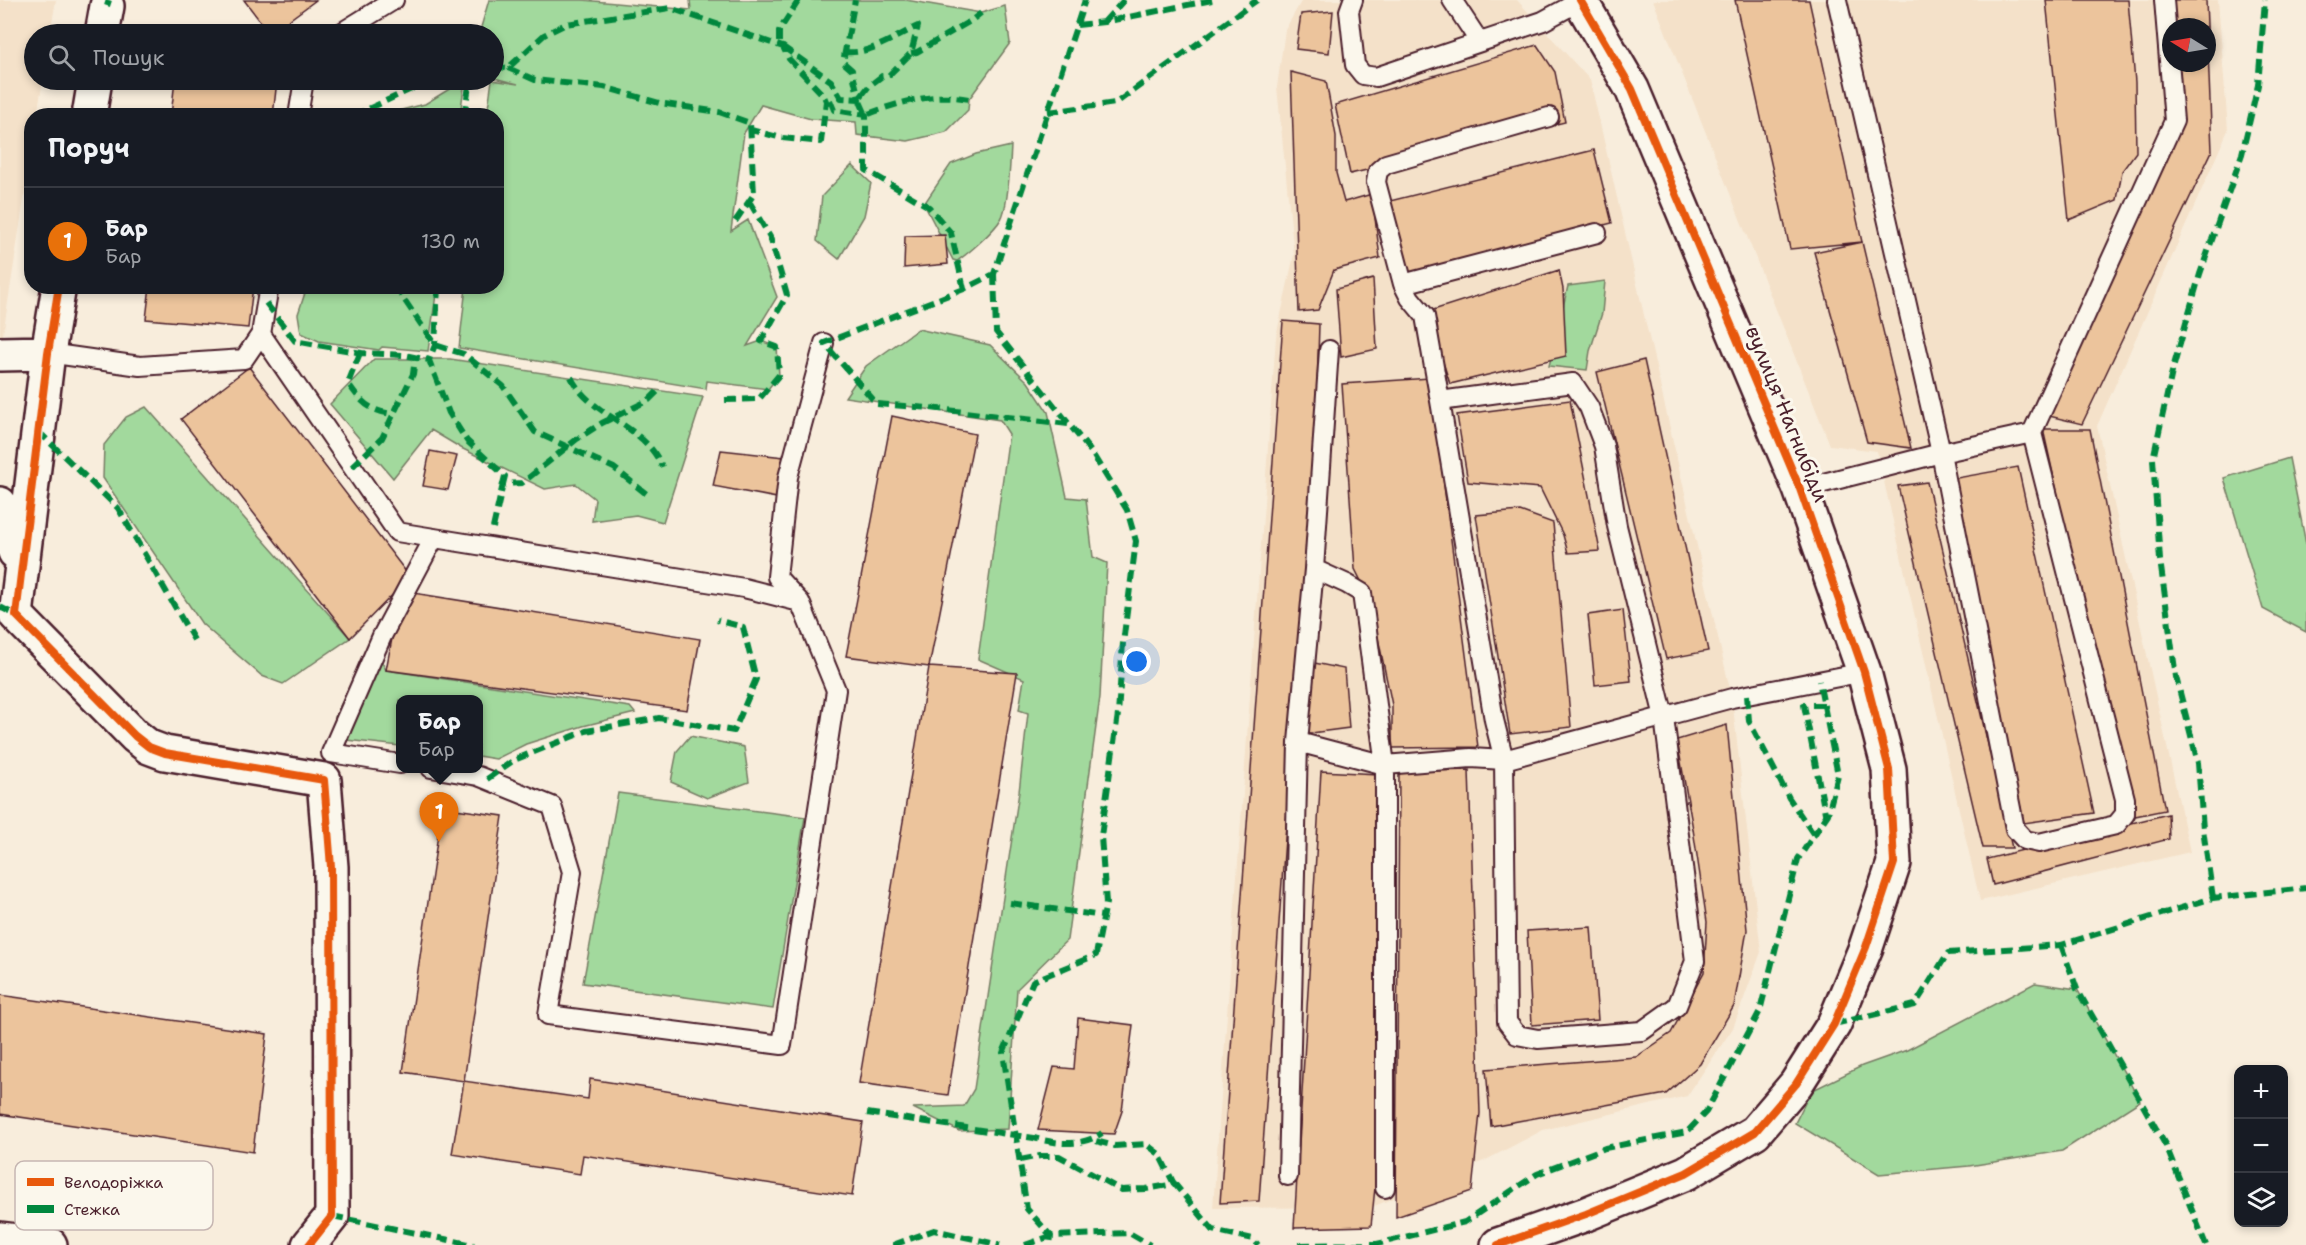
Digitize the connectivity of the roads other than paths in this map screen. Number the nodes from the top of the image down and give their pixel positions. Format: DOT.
graph roads {
  1 [pos="394,0"];
  2 [pos="1353,0"];
  3 [pos="1452,0"];
  4 [pos="1837,0"];
  5 [pos="2164,0"];
  6 [pos="1580,1"];
  7 [pos="355,24"];
  8 [pos="1479,41"];
  9 [pos="93,90"];
  10 [pos="302,90"];
  11 [pos="90,108"];
  12 [pos="299,108"];
  13 [pos="1549,117"];
  14 [pos="1597,233"];
  15 [pos="1403,284"];
  16 [pos="58,294"];
  17 [pos="268,294"];
  18 [pos="261,334"];
  19 [pos="824,343"];
  20 [pos="1329,350"];
  21 [pos="48,353"];
  22 [pos="0,354"];
  23 [pos="1440,401"];
  24 [pos="2032,433"];
  25 [pos="1941,453"];
  26 [pos="1800,489"];
  27 [pos="0,504"];
  28 [pos="434,538"];
  29 [pos="1314,569"];
  30 [pos="800,602"];
  31 [pos="16,615"];
  32 [pos="1864,672"];
  33 [pos="1664,717"];
  34 [pos="1298,742"];
  35 [pos="1504,760"];
  36 [pos="396,764"];
  37 [pos="1385,765"];
  38 [pos="327,766"];
  39 [pos="461,773"];
  40 [pos="1288,1176"];
  41 [pos="1385,1188"];
  42 [pos="0,1239"];
  43 [pos="50,1245"];
  44 [pos="309,1245"];
  45 [pos="1498,1245"];
  1 -- 7 [label="lane"];
  2 -- 8 [label="lane"];
  3 -- 8 [label="lane"];
  4 -- 25 [label="lane"];
  5 -- 24 [label="lane"];
  6 -- 8 [label="lane"];
  6 -- 26 [label="street, вулиця Нагнибіди"];
  9 -- 11 [label="street"];
  10 -- 12 [label="lane"];
  13 -- 15 [label="lane"];
  14 -- 15 [label="lane"];
  15 -- 23 [label="lane"];
  16 -- 21 [label="street"];
  17 -- 18 [label="lane"];
  18 -- 21 [label="lane"];
  18 -- 28 [label="lane"];
  19 -- 30 [label="lane"];
  20 -- 29 [label="lane"];
  21 -- 22 [label="street"];
  21 -- 31 [label="street"];
  23 -- 33 [label="lane"];
  23 -- 35 [label="lane"];
  24 -- 25 [label="lane"];
  24 -- 25 [label="lane"];
  25 -- 26 [label="lane"];
  26 -- 32 [label="street, вулиця Нагнибіди"];
  27 -- 31 [label="street"];
  28 -- 30 [label="lane"];
  28 -- 38 [label="lane"];
  29 -- 34 [label="lane"];
  29 -- 37 [label="lane"];
  30 -- 39 [label="lane"];
  31 -- 38 [label="street"];
  32 -- 33 [label="lane"];
  32 -- 45 [label="street, вулиця Нагнибіди"];
  33 -- 35 [label="lane"];
  33 -- 35 [label="lane"];
  34 -- 37 [label="lane"];
  34 -- 40 [label="lane"];
  35 -- 37 [label="lane"];
  36 -- 38 [label="lane"];
  37 -- 41 [label="lane"];
  38 -- 44 [label="street"];
  42 -- 43 [label="street"];
}
